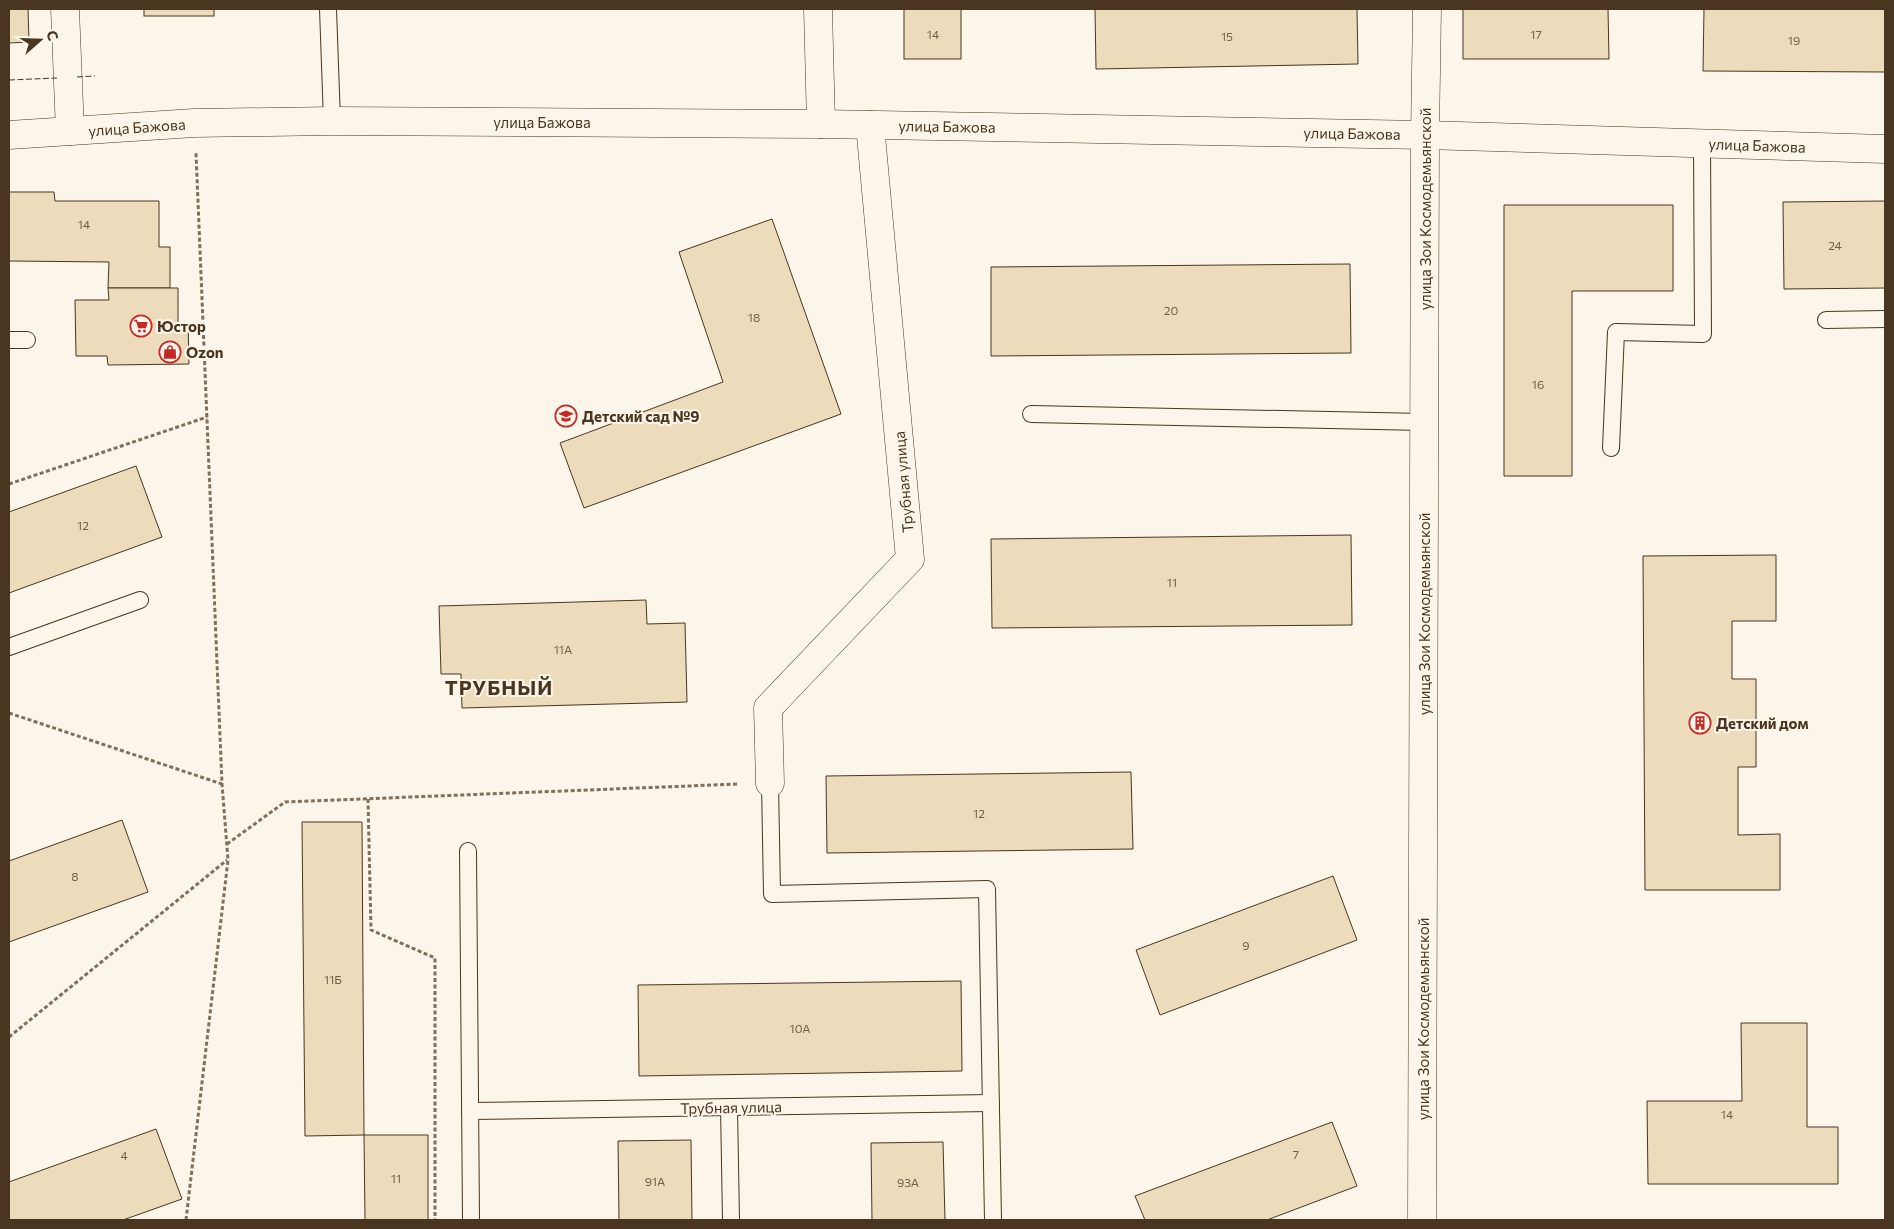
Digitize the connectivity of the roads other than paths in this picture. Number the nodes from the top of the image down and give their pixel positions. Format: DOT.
graph roads {
  1 [pos="65,9"];
  2 [pos="328,9"];
  3 [pos="818,9"];
  4 [pos="1427,9"];
  5 [pos="332,121"];
  6 [pos="821,124"];
  7 [pos="870,124"];
  8 [pos="70,131"];
  9 [pos="1425,134"];
  10 [pos="9,135"];
  11 [pos="1702,143"];
  12 [pos="1885,148"];
  13 [pos="1885,319"];
  14 [pos="1826,320"];
  15 [pos="9,340"];
  16 [pos="27,340"];
  17 [pos="1031,414"];
  18 [pos="1424,422"];
  19 [pos="1611,448"];
  20 [pos="140,600"];
  21 [pos="9,647"];
  22 [pos="770,783"];
  23 [pos="468,851"];
  24 [pos="991,1103"];
  25 [pos="729,1107"];
  26 [pos="470,1111"];
  27 [pos="471,1220"];
  28 [pos="731,1220"];
  29 [pos="993,1220"];
  30 [pos="1422,1220"];
  1 -- 8 [label="street"];
  2 -- 5 [label="lane"];
  3 -- 6 [label="street"];
  4 -- 9 [label="street, улица Зои Космодемьянской"];
  5 -- 6 [label="street, улица Бажова"];
  5 -- 8 [label="street, улица Бажова"];
  6 -- 7 [label="street, улица Бажова"];
  7 -- 9 [label="street, улица Бажова"];
  7 -- 22 [label="street, Трубная улица"];
  8 -- 10 [label="street, улица Бажова"];
  9 -- 11 [label="street, улица Бажова"];
  9 -- 18 [label="street, улица Зои Космодемьянской"];
  11 -- 12 [label="street, улица Бажова"];
  11 -- 19 [label="lane"];
  13 -- 14 [label="lane"];
  15 -- 16 [label="lane"];
  17 -- 18 [label="lane"];
  18 -- 30 [label="street, улица Зои Космодемьянской"];
  20 -- 21 [label="lane"];
  22 -- 24 [label="lane"];
  23 -- 26 [label="lane"];
  24 -- 25 [label="lane, Трубная улица"];
  24 -- 29 [label="lane"];
  25 -- 26 [label="lane, Трубная улица"];
  25 -- 28 [label="lane"];
  26 -- 27 [label="lane"];
}
